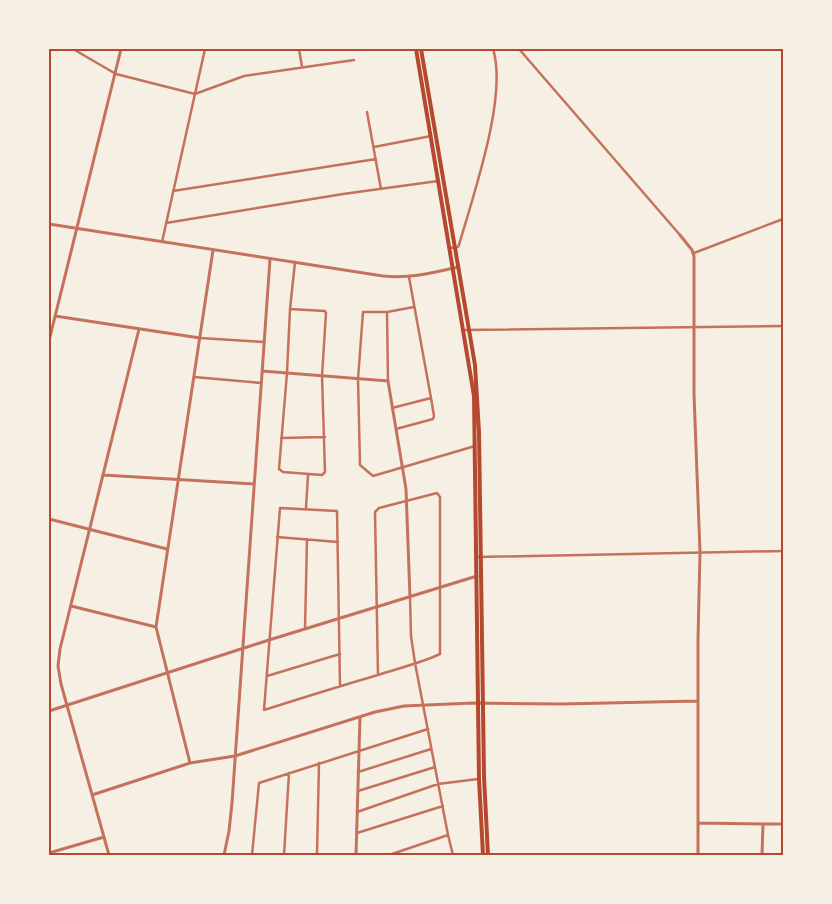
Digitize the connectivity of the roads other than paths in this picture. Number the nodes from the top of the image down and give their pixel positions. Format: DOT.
graph roads {
  1 [pos="73,49"];
  2 [pos="121,49"];
  3 [pos="205,49"];
  4 [pos="299,49"];
  5 [pos="416,49"];
  6 [pos="421,49"];
  7 [pos="493,49"];
  8 [pos="519,49"];
  9 [pos="354,60"];
  10 [pos="302,67"];
  11 [pos="116,74"];
  12 [pos="195,94"];
  13 [pos="366,112"];
  14 [pos="431,136"];
  15 [pos="374,147"];
  16 [pos="376,159"];
  17 [pos="438,182"];
  18 [pos="381,189"];
  19 [pos="173,191"];
  20 [pos="783,219"];
  21 [pos="166,223"];
  22 [pos="49,224"];
  23 [pos="77,229"];
  24 [pos="680,235"];
  25 [pos="162,242"];
  26 [pos="452,248"];
  27 [pos="214,250"];
  28 [pos="694,253"];
  29 [pos="270,259"];
  30 [pos="294,262"];
  31 [pos="456,267"];
  32 [pos="409,277"];
  33 [pos="414,307"];
  34 [pos="290,309"];
  35 [pos="387,312"];
  36 [pos="55,316"];
  37 [pos="783,326"];
  38 [pos="694,327"];
  39 [pos="139,329"];
  40 [pos="466,330"];
  41 [pos="200,338"];
  42 [pos="49,341"];
  43 [pos="264,342"];
  44 [pos="262,372"];
  45 [pos="287,373"];
  46 [pos="322,376"];
  47 [pos="194,377"];
  48 [pos="358,379"];
  49 [pos="388,381"];
  50 [pos="261,383"];
  51 [pos="431,398"];
  52 [pos="392,408"];
  53 [pos="396,429"];
  54 [pos="325,437"];
  55 [pos="281,438"];
  56 [pos="475,446"];
  57 [pos="402,467"];
  58 [pos="104,475"];
  59 [pos="308,475"];
  60 [pos="178,480"];
  61 [pos="254,484"];
  62 [pos="407,500"];
  63 [pos="306,508"];
  64 [pos="49,519"];
  65 [pos="90,530"];
  66 [pos="277,537"];
  67 [pos="307,539"];
  68 [pos="338,542"];
  69 [pos="167,549"];
  70 [pos="783,550"];
  71 [pos="700,552"];
  72 [pos="479,557"];
  73 [pos="479,576"];
  74 [pos="440,588"];
  75 [pos="410,597"];
  76 [pos="71,606"];
  77 [pos="377,607"];
  78 [pos="340,619"];
  79 [pos="156,627"];
  80 [pos="305,629"];
  81 [pos="269,640"];
  82 [pos="243,649"];
  83 [pos="340,654"];
  84 [pos="415,663"];
  85 [pos="168,673"];
  86 [pos="378,675"];
  87 [pos="266,676"];
  88 [pos="340,686"];
  89 [pos="698,701"];
  90 [pos="478,703"];
  91 [pos="483,703"];
  92 [pos="423,704"];
  93 [pos="66,705"];
  94 [pos="49,711"];
  95 [pos="360,717"];
  96 [pos="428,729"];
  97 [pos="432,749"];
  98 [pos="359,750"];
  99 [pos="235,756"];
  100 [pos="190,763"];
  101 [pos="319,763"];
  102 [pos="435,767"];
  103 [pos="358,772"];
  104 [pos="289,773"];
  105 [pos="479,779"];
  106 [pos="438,784"];
  107 [pos="358,791"];
  108 [pos="92,795"];
  109 [pos="443,806"];
  110 [pos="357,812"];
  111 [pos="698,823"];
  112 [pos="763,824"];
  113 [pos="783,824"];
  114 [pos="357,833"];
  115 [pos="448,835"];
  116 [pos="104,837"];
  117 [pos="49,853"];
  118 [pos="109,855"];
  119 [pos="224,855"];
  120 [pos="252,855"];
  121 [pos="284,855"];
  122 [pos="316,855"];
  123 [pos="356,855"];
  124 [pos="389,855"];
  125 [pos="453,855"];
  126 [pos="484,855"];
  127 [pos="488,855"];
  128 [pos="698,855"];
  129 [pos="762,855"];
  1 -- 11 [label="street"];
  2 -- 11 [label="street"];
  3 -- 12 [label="street"];
  4 -- 10 [label="street"];
  5 -- 14 [label="main road"];
  6 -- 26 [label="main road"];
  7 -- 26 [label="street"];
  8 -- 24 [label="street"];
  9 -- 10 [label="street"];
  10 -- 12 [label="street"];
  11 -- 12 [label="street"];
  11 -- 23 [label="street"];
  12 -- 19 [label="street"];
  13 -- 15 [label="street"];
  14 -- 15 [label="street"];
  14 -- 17 [label="main road"];
  15 -- 16 [label="street"];
  16 -- 18 [label="street"];
  16 -- 19 [label="street"];
  17 -- 18 [label="street"];
  17 -- 26 [label="main road"];
  18 -- 21 [label="street"];
  19 -- 21 [label="street"];
  20 -- 28 [label="street"];
  21 -- 25 [label="street"];
  22 -- 23 [label="street"];
  23 -- 25 [label="street"];
  23 -- 36 [label="street"];
  24 -- 28 [label="street"];
  25 -- 27 [label="street"];
  26 -- 31 [label="main road"];
  27 -- 29 [label="street"];
  27 -- 41 [label="street"];
  28 -- 38 [label="street"];
  29 -- 30 [label="street"];
  29 -- 43 [label="street"];
  30 -- 32 [label="street"];
  30 -- 34 [label="street"];
  31 -- 32 [label="street"];
  31 -- 40 [label="main road"];
  32 -- 33 [label="street"];
  33 -- 35 [label="street"];
  33 -- 51 [label="street"];
  34 -- 45 [label="street"];
  34 -- 46 [label="street"];
  35 -- 48 [label="street"];
  35 -- 49 [label="street"];
  36 -- 39 [label="street"];
  36 -- 42 [label="street"];
  37 -- 38 [label="street"];
  38 -- 40 [label="street"];
  38 -- 71 [label="street"];
  39 -- 41 [label="street"];
  39 -- 58 [label="street"];
  40 -- 56 [label="main road"];
  40 -- 72 [label="main road"];
  41 -- 43 [label="street"];
  41 -- 47 [label="street"];
  43 -- 44 [label="street"];
  44 -- 45 [label="street"];
  44 -- 50 [label="street"];
  45 -- 46 [label="street"];
  45 -- 55 [label="street"];
  46 -- 48 [label="street"];
  46 -- 54 [label="street"];
  47 -- 50 [label="street"];
  47 -- 60 [label="street"];
  48 -- 49 [label="street"];
  48 -- 57 [label="street"];
  49 -- 52 [label="street"];
  50 -- 61 [label="street"];
  51 -- 52 [label="street"];
  51 -- 53 [label="street"];
  52 -- 53 [label="street"];
  53 -- 57 [label="street"];
  54 -- 55 [label="street"];
  54 -- 59 [label="street"];
  55 -- 59 [label="street"];
  56 -- 57 [label="street"];
  56 -- 72 [label="main road"];
  57 -- 62 [label="street"];
  58 -- 60 [label="street"];
  58 -- 65 [label="street"];
  59 -- 63 [label="street"];
  60 -- 61 [label="street"];
  60 -- 69 [label="street"];
  61 -- 82 [label="street"];
  62 -- 74 [label="street"];
  62 -- 75 [label="street"];
  62 -- 77 [label="street"];
  63 -- 66 [label="street"];
  63 -- 68 [label="street"];
  64 -- 65 [label="street"];
  65 -- 69 [label="street"];
  65 -- 76 [label="street"];
  66 -- 67 [label="street"];
  66 -- 81 [label="street"];
  67 -- 68 [label="street"];
  67 -- 80 [label="street"];
  68 -- 78 [label="street"];
  69 -- 79 [label="street"];
  70 -- 71 [label="street"];
  71 -- 72 [label="street"];
  71 -- 89 [label="street"];
  72 -- 73 [label="main road"];
  73 -- 74 [label="street"];
  73 -- 90 [label="main road"];
  73 -- 91 [label="main road"];
  74 -- 75 [label="street"];
  74 -- 84 [label="street"];
  75 -- 77 [label="street"];
  75 -- 84 [label="street"];
  76 -- 79 [label="street"];
  76 -- 93 [label="street"];
  77 -- 78 [label="street"];
  77 -- 86 [label="street"];
  78 -- 80 [label="street"];
  78 -- 83 [label="street"];
  79 -- 85 [label="street"];
  80 -- 81 [label="street"];
  81 -- 82 [label="street"];
  81 -- 87 [label="street"];
  82 -- 85 [label="street"];
  82 -- 99 [label="street"];
  83 -- 87 [label="street"];
  83 -- 88 [label="street"];
  84 -- 86 [label="street"];
  84 -- 92 [label="street"];
  85 -- 93 [label="street"];
  85 -- 100 [label="street"];
  86 -- 88 [label="street"];
  87 -- 88 [label="street"];
  89 -- 91 [label="street"];
  89 -- 111 [label="street"];
  90 -- 91 [label="street"];
  90 -- 92 [label="street"];
  90 -- 105 [label="main road"];
  91 -- 127 [label="main road"];
  92 -- 95 [label="street"];
  92 -- 96 [label="street"];
  93 -- 94 [label="street"];
  93 -- 108 [label="street"];
  95 -- 98 [label="street"];
  95 -- 99 [label="street"];
  96 -- 97 [label="street"];
  96 -- 98 [label="street"];
  97 -- 102 [label="street"];
  97 -- 103 [label="street"];
  98 -- 101 [label="street"];
  98 -- 103 [label="street"];
  99 -- 100 [label="street"];
  99 -- 119 [label="street"];
  100 -- 108 [label="street"];
  101 -- 104 [label="street"];
  101 -- 122 [label="street"];
  102 -- 106 [label="street"];
  102 -- 107 [label="street"];
  103 -- 107 [label="street"];
  104 -- 120 [label="street"];
  104 -- 121 [label="street"];
  105 -- 106 [label="street"];
  105 -- 126 [label="main road"];
  106 -- 109 [label="street"];
  106 -- 110 [label="street"];
  107 -- 110 [label="street"];
  108 -- 116 [label="street"];
  109 -- 114 [label="street"];
  109 -- 115 [label="street"];
  110 -- 114 [label="street"];
  111 -- 112 [label="street"];
  111 -- 128 [label="street"];
  112 -- 113 [label="street"];
  112 -- 129 [label="street"];
  114 -- 123 [label="street"];
  115 -- 124 [label="street"];
  115 -- 125 [label="street"];
  116 -- 117 [label="street"];
  116 -- 118 [label="street"];
}
